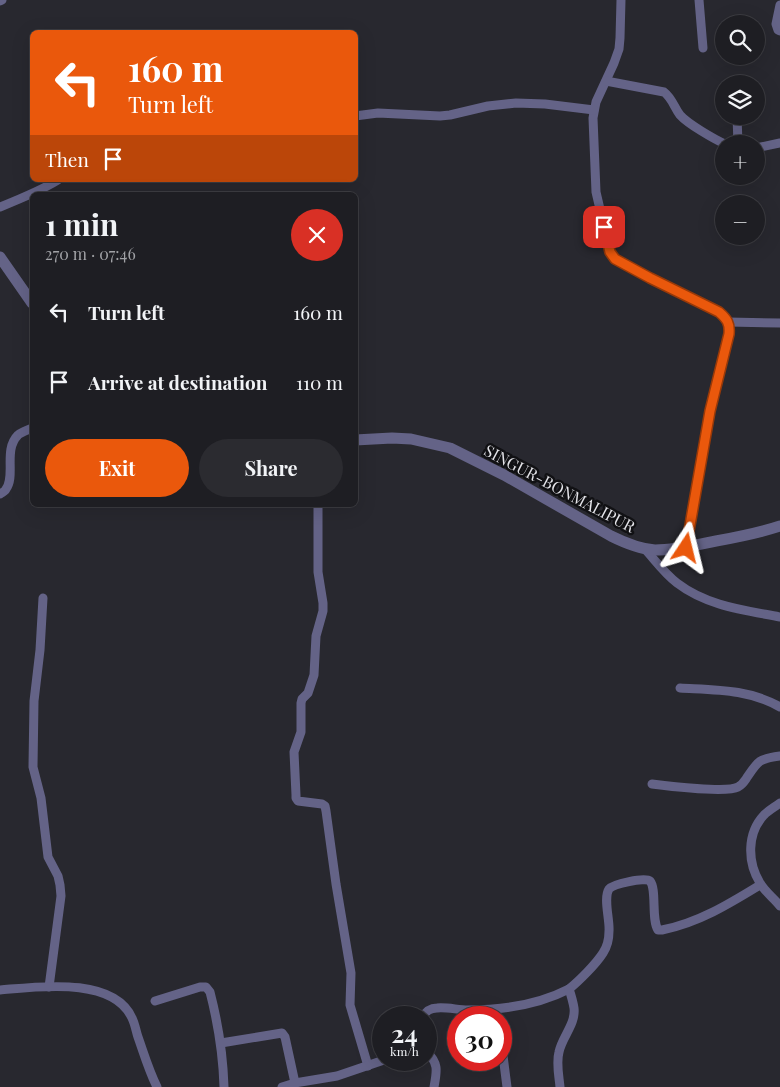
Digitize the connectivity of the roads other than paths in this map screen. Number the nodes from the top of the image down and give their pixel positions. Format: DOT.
graph roads {
  1 [pos="621,0"];
  2 [pos="699,0"];
  3 [pos="780,5"];
  4 [pos="780,31"];
  5 [pos="703,48"];
  6 [pos="606,81"];
  7 [pos="594,110"];
  8 [pos="358,116"];
  9 [pos="715,139"];
  10 [pos="780,143"];
  11 [pos="765,146"];
  12 [pos="54,182"];
  13 [pos="36,192"];
  14 [pos="30,195"];
  15 [pos="0,206"];
  16 [pos="0,257"];
  17 [pos="30,299"];
  18 [pos="728,322"];
  19 [pos="780,323"];
  20 [pos="30,429"];
  21 [pos="358,440"];
  22 [pos="0,494"];
  23 [pos="318,507"];
  24 [pos="780,526"];
  25 [pos="644,548"];
  26 [pos="686,548"];
  27 [pos="43,598"];
  28 [pos="780,617"];
  29 [pos="680,688"];
  30 [pos="780,707"];
  31 [pos="780,756"];
  32 [pos="652,784"];
  33 [pos="780,803"];
  34 [pos="760,885"];
  35 [pos="780,906"];
  36 [pos="49,986"];
  37 [pos="569,989"];
  38 [pos="0,990"];
  39 [pos="155,1001"];
  40 [pos="512,1008"];
  41 [pos="221,1043"];
  42 [pos="372,1064"];
  43 [pos="368,1066"];
  44 [pos="436,1071"];
  45 [pos="506,1071"];
  46 [pos="289,1085"];
  47 [pos="158,1087"];
  48 [pos="224,1087"];
  49 [pos="434,1087"];
  50 [pos="508,1087"];
  51 [pos="560,1087"];
  1 -- 6 [label="street"];
  2 -- 5 [label="street"];
  3 -- 4 [label="street"];
  6 -- 7 [label="street"];
  6 -- 9 [label="street"];
  7 -- 8 [label="street"];
  7 -- 18 [label="street"];
  10 -- 11 [label="street"];
  12 -- 13 [label="street"];
  14 -- 15 [label="street"];
  16 -- 17 [label="street"];
  18 -- 19 [label="street"];
  18 -- 26 [label="street"];
  20 -- 22 [label="street"];
  21 -- 25 [label="street, SINGUR-BONMALIPUR"];
  23 -- 43 [label="street"];
  24 -- 26 [label="street, SINGUR-BONMALIPUR"];
  25 -- 26 [label="street, SINGUR-BONMALIPUR"];
  25 -- 28 [label="street"];
  27 -- 36 [label="street"];
  29 -- 30 [label="street"];
  31 -- 32 [label="street"];
  33 -- 34 [label="street"];
  34 -- 35 [label="street"];
  34 -- 37 [label="street"];
  36 -- 38 [label="street"];
  36 -- 47 [label="street"];
  37 -- 40 [label="street"];
  37 -- 51 [label="street"];
  39 -- 41 [label="street"];
  41 -- 46 [label="street"];
  41 -- 48 [label="street"];
  42 -- 43 [label="street"];
  43 -- 46 [label="street"];
  44 -- 49 [label="street"];
  45 -- 50 [label="street"];
}
